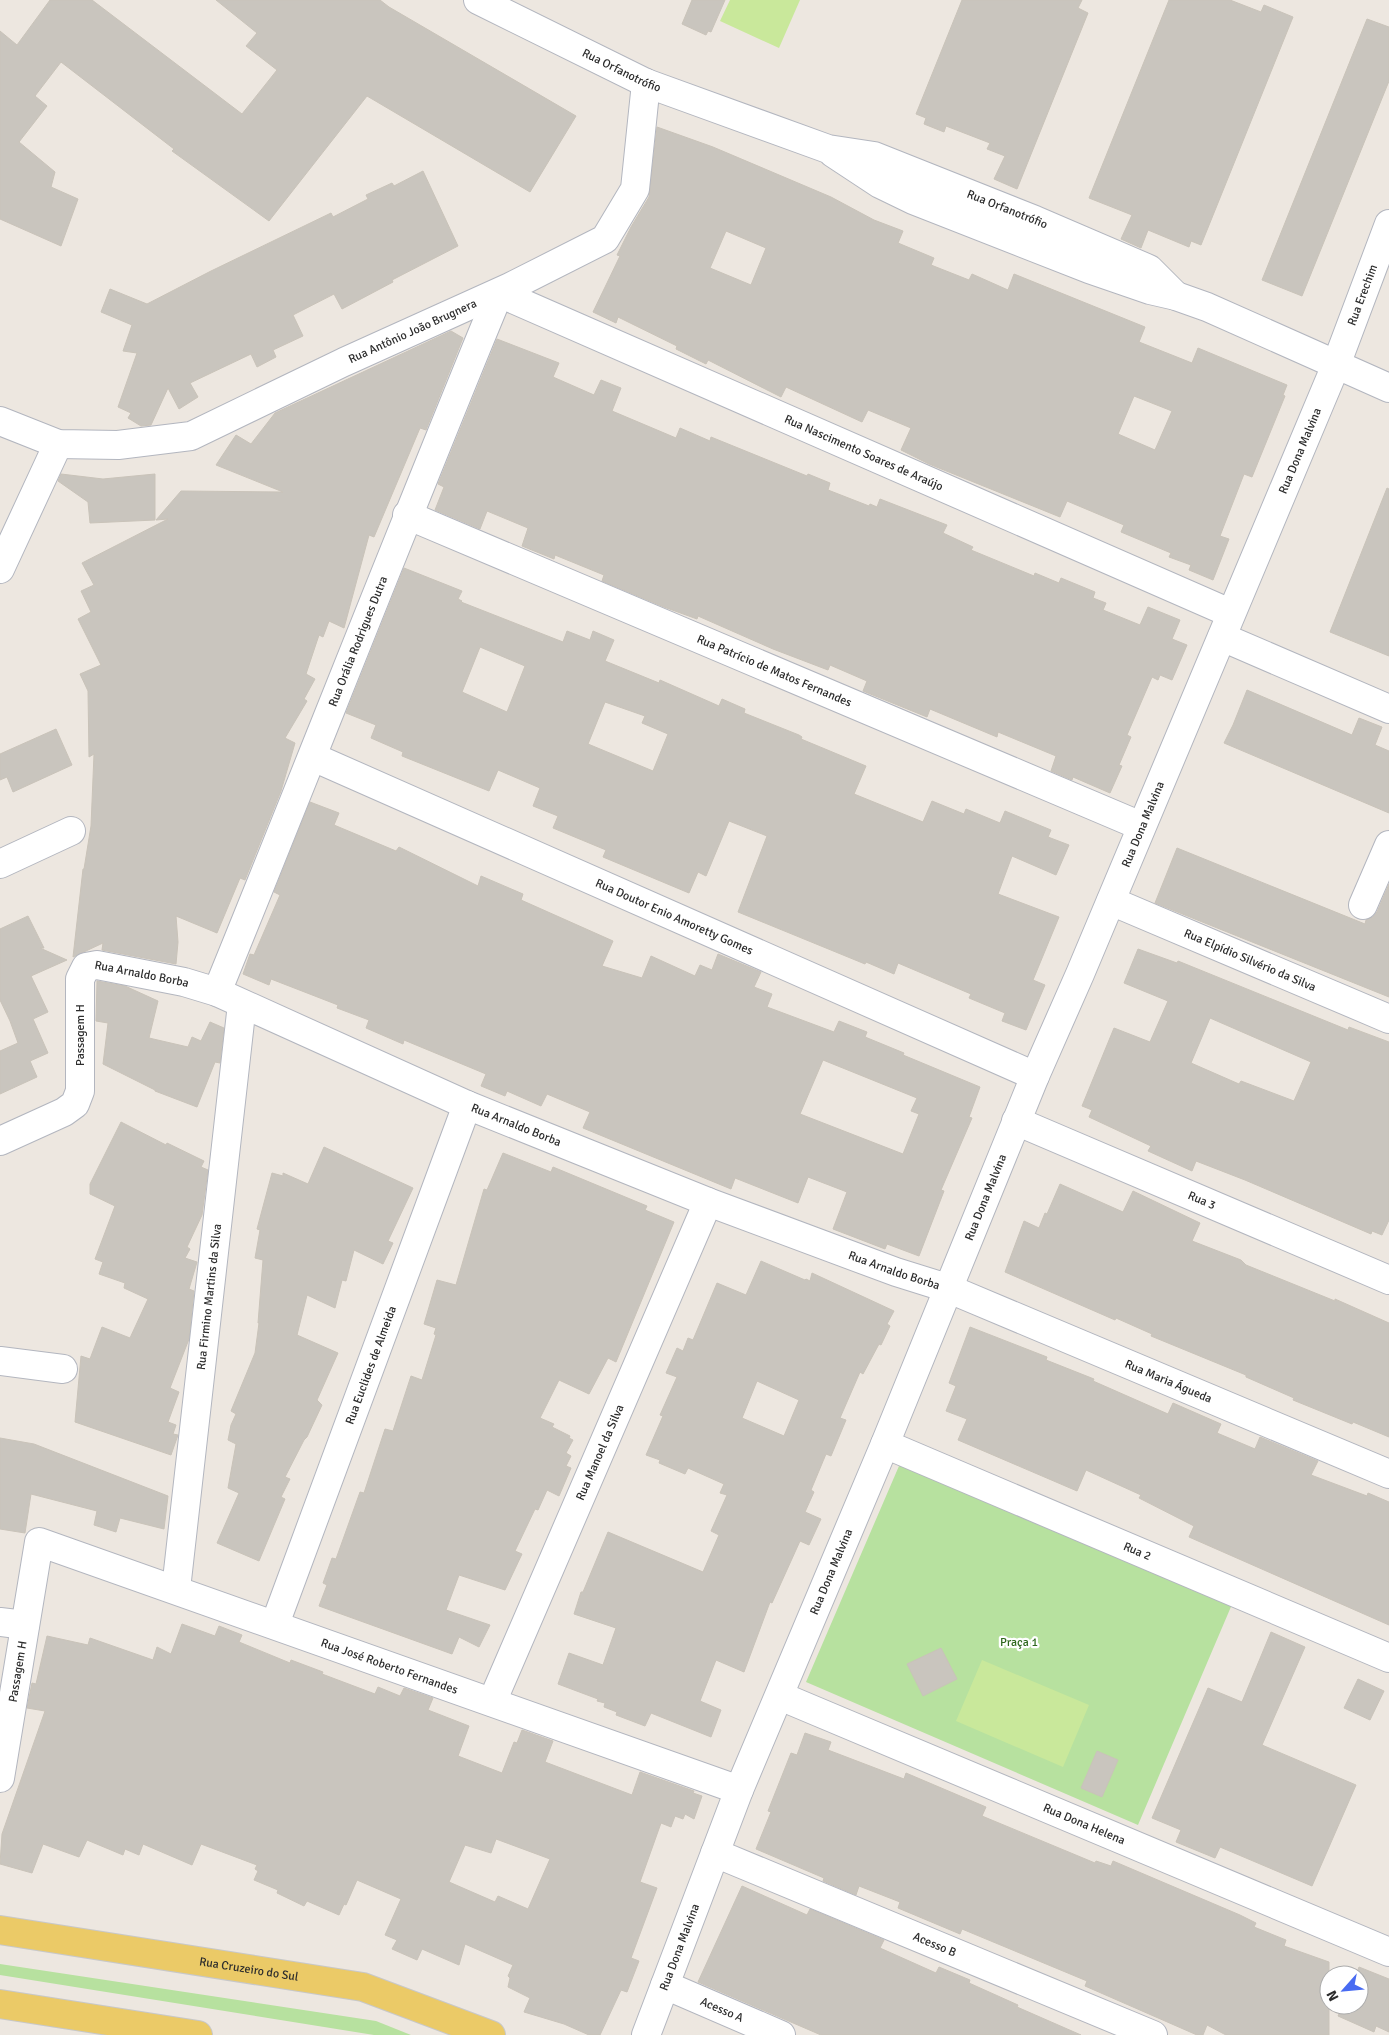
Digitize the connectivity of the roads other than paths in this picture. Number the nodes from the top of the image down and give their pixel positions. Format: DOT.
graph roads {
  1 [pos="478,0"];
  2 [pos="646,83"];
  3 [pos="1389,224"];
  4 [pos="499,292"];
  5 [pos="1336,365"];
  6 [pos="1389,388"];
  7 [pos="0,421"];
  8 [pos="58,444"];
  9 [pos="407,515"];
  10 [pos="0,569"];
  11 [pos="1226,625"];
  12 [pos="1389,709"];
  13 [pos="313,757"];
  14 [pos="1141,826"];
  15 [pos="71,831"];
  16 [pos="1389,845"];
  17 [pos="0,864"];
  18 [pos="1111,901"];
  19 [pos="1363,905"];
  20 [pos="86,967"];
  21 [pos="217,992"];
  22 [pos="242,1004"];
  23 [pos="1389,1019"];
  24 [pos="1035,1076"];
  25 [pos="467,1105"];
  26 [pos="1016,1121"];
  27 [pos="0,1141"];
  28 [pos="708,1202"];
  29 [pos="1389,1280"];
  30 [pos="947,1288"];
  31 [pos="0,1361"];
  32 [pos="63,1368"];
  33 [pos="885,1444"];
  34 [pos="1389,1474"];
  35 [pos="39,1542"];
  36 [pos="176,1589"];
  37 [pos="12,1623"];
  38 [pos="275,1624"];
  39 [pos="1389,1658"];
  40 [pos="780,1696"];
  41 [pos="492,1702"];
  42 [pos="0,1778"];
  43 [pos="740,1790"];
  44 [pos="715,1853"];
  45 [pos="0,1930"];
  46 [pos="1389,1952"];
  47 [pos="665,1985"];
  48 [pos="0,2004"];
  49 [pos="198,2035"];
  50 [pos="491,2035"];
  51 [pos="646,2035"];
  52 [pos="781,2035"];
  53 [pos="1153,2035"];
  1 -- 2 [label="street, Rua Orfanotrófio"];
  2 -- 4 [label="street, Rua Antônio João Brugnera"];
  2 -- 5 [label="street, Rua Orfanotrófio"];
  3 -- 5 [label="street, Rua Erechim"];
  4 -- 8 [label="street, Rua Antônio João Brugnera"];
  4 -- 9 [label="street, Rua Orália Rodrigues Dutra"];
  4 -- 11 [label="street, Rua Nascimento Soares de Araújo"];
  5 -- 6 [label="street, Rua Orfanotrófio"];
  5 -- 11 [label="street, Rua Dona Malvina"];
  7 -- 8 [label="street"];
  8 -- 10 [label="street"];
  9 -- 13 [label="street, Rua Orália Rodrigues Dutra"];
  9 -- 14 [label="street, Rua Patrício de Matos Fernandes"];
  11 -- 12 [label="street, Rua Nascimento Soares de Araújo"];
  11 -- 14 [label="street, Rua Dona Malvina"];
  13 -- 21 [label="street, Rua Orália Rodrigues Dutra"];
  13 -- 24 [label="street, Rua Doutor Enio Amoretty Gomes"];
  14 -- 18 [label="street, Rua Dona Malvina"];
  15 -- 17 [label="street"];
  16 -- 19 [label="street"];
  18 -- 23 [label="street, Rua Elpídio Silvério da Silva"];
  18 -- 24 [label="street, Rua Dona Malvina"];
  20 -- 21 [label="street, Rua Arnaldo Borba"];
  20 -- 27 [label="street, Passagem H"];
  21 -- 22 [label="street, Rua Arnaldo Borba"];
  22 -- 25 [label="street, Rua Arnaldo Borba"];
  22 -- 36 [label="street, Rua Firmino Martins da Silva"];
  24 -- 26 [label="street, Rua Dona Malvina"];
  25 -- 28 [label="street, Rua Arnaldo Borba"];
  25 -- 38 [label="street, Rua Euclides de Almeida"];
  26 -- 29 [label="street, Rua 3"];
  26 -- 30 [label="street, Rua Dona Malvina"];
  28 -- 30 [label="street, Rua Arnaldo Borba"];
  28 -- 41 [label="street, Rua Manoel da Silva"];
  30 -- 33 [label="street, Rua Dona Malvina"];
  30 -- 34 [label="street, Rua Maria Águeda"];
  31 -- 32 [label="street"];
  33 -- 39 [label="street, Rua 2"];
  33 -- 40 [label="street, Rua Dona Malvina"];
  35 -- 36 [label="street, Rua José Roberto Fernandes"];
  35 -- 37 [label="street, Passagem H"];
  36 -- 38 [label="street, Rua José Roberto Fernandes"];
  37 -- 42 [label="street, Passagem H"];
  38 -- 41 [label="street, Rua José Roberto Fernandes"];
  40 -- 43 [label="street, Rua Dona Malvina"];
  40 -- 46 [label="street, Rua Dona Helena"];
  41 -- 43 [label="street, Rua José Roberto Fernandes"];
  43 -- 44 [label="street, Rua Dona Malvina"];
  44 -- 47 [label="street, Rua Dona Malvina"];
  44 -- 53 [label="street, Acesso B"];
  45 -- 50 [label="main road, Rua Cruzeiro do Sul"];
  47 -- 51 [label="street, Rua Dona Malvina"];
  47 -- 52 [label="street, Acesso A"];
  48 -- 49 [label="main road"];
}
